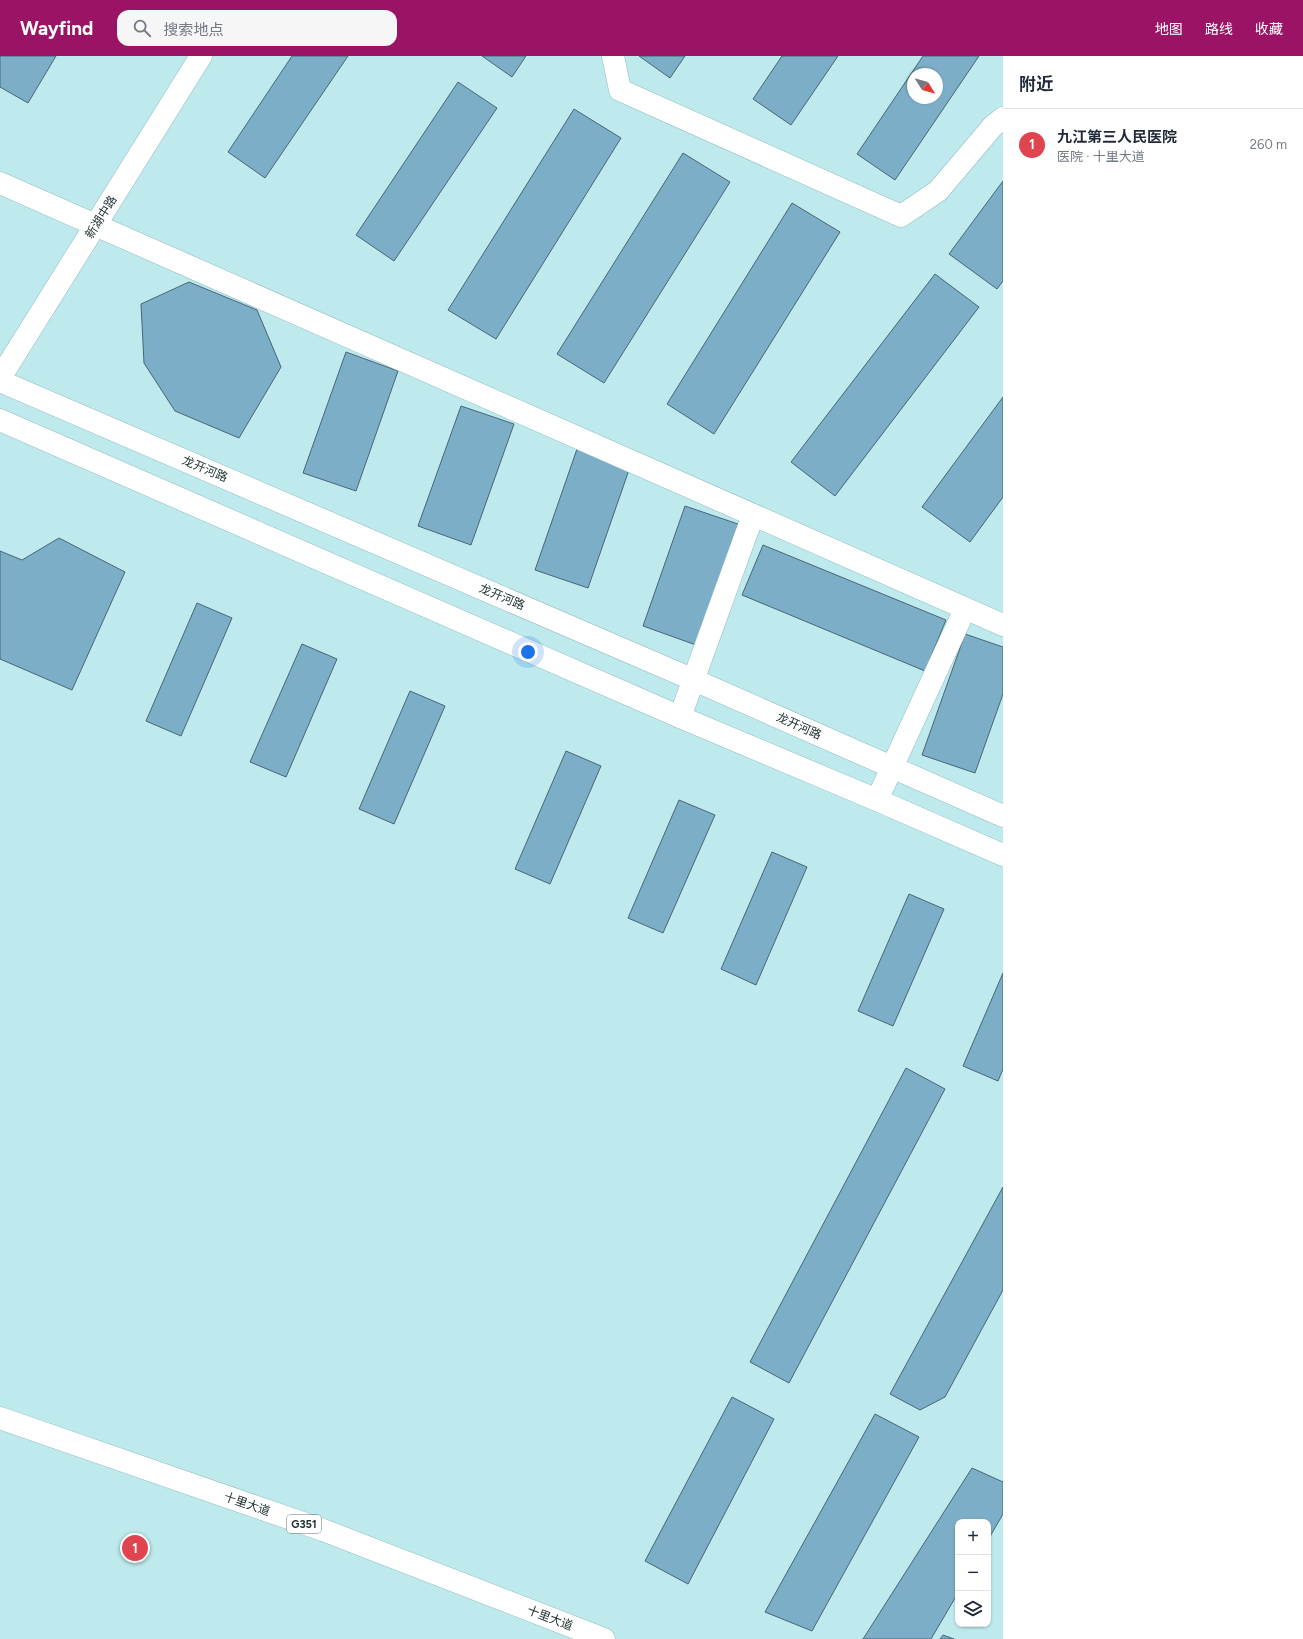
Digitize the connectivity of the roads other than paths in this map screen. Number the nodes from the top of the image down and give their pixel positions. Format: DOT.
graph roads {
  1 [pos="201,56"];
  2 [pos="613,56"];
  3 [pos="1003,118"];
  4 [pos="0,183"];
  5 [pos="96,225"];
  6 [pos="0,379"];
  7 [pos="0,420"];
  8 [pos="753,515"];
  9 [pos="965,608"];
  10 [pos="1003,625"];
  11 [pos="694,680"];
  12 [pos="680,717"];
  13 [pos="892,767"];
  14 [pos="877,800"];
  15 [pos="1003,816"];
  16 [pos="1003,855"];
  17 [pos="0,1418"];
  18 [pos="604,1639"];
  1 -- 5 [label="main road, 新湖中路"];
  2 -- 3 [label="main road"];
  4 -- 5 [label="main road"];
  5 -- 6 [label="main road, 新湖中路"];
  5 -- 8 [label="main road"];
  6 -- 11 [label="main road, 龙开河路"];
  7 -- 12 [label="main road"];
  8 -- 9 [label="main road"];
  8 -- 11 [label="main road"];
  9 -- 10 [label="main road"];
  9 -- 13 [label="main road"];
  11 -- 12 [label="main road"];
  11 -- 13 [label="main road, 龙开河路"];
  12 -- 14 [label="main road"];
  13 -- 14 [label="main road"];
  13 -- 15 [label="main road, 龙开河路"];
  14 -- 16 [label="main road"];
  17 -- 18 [label="main road, 十里大道 / G351"];
}
